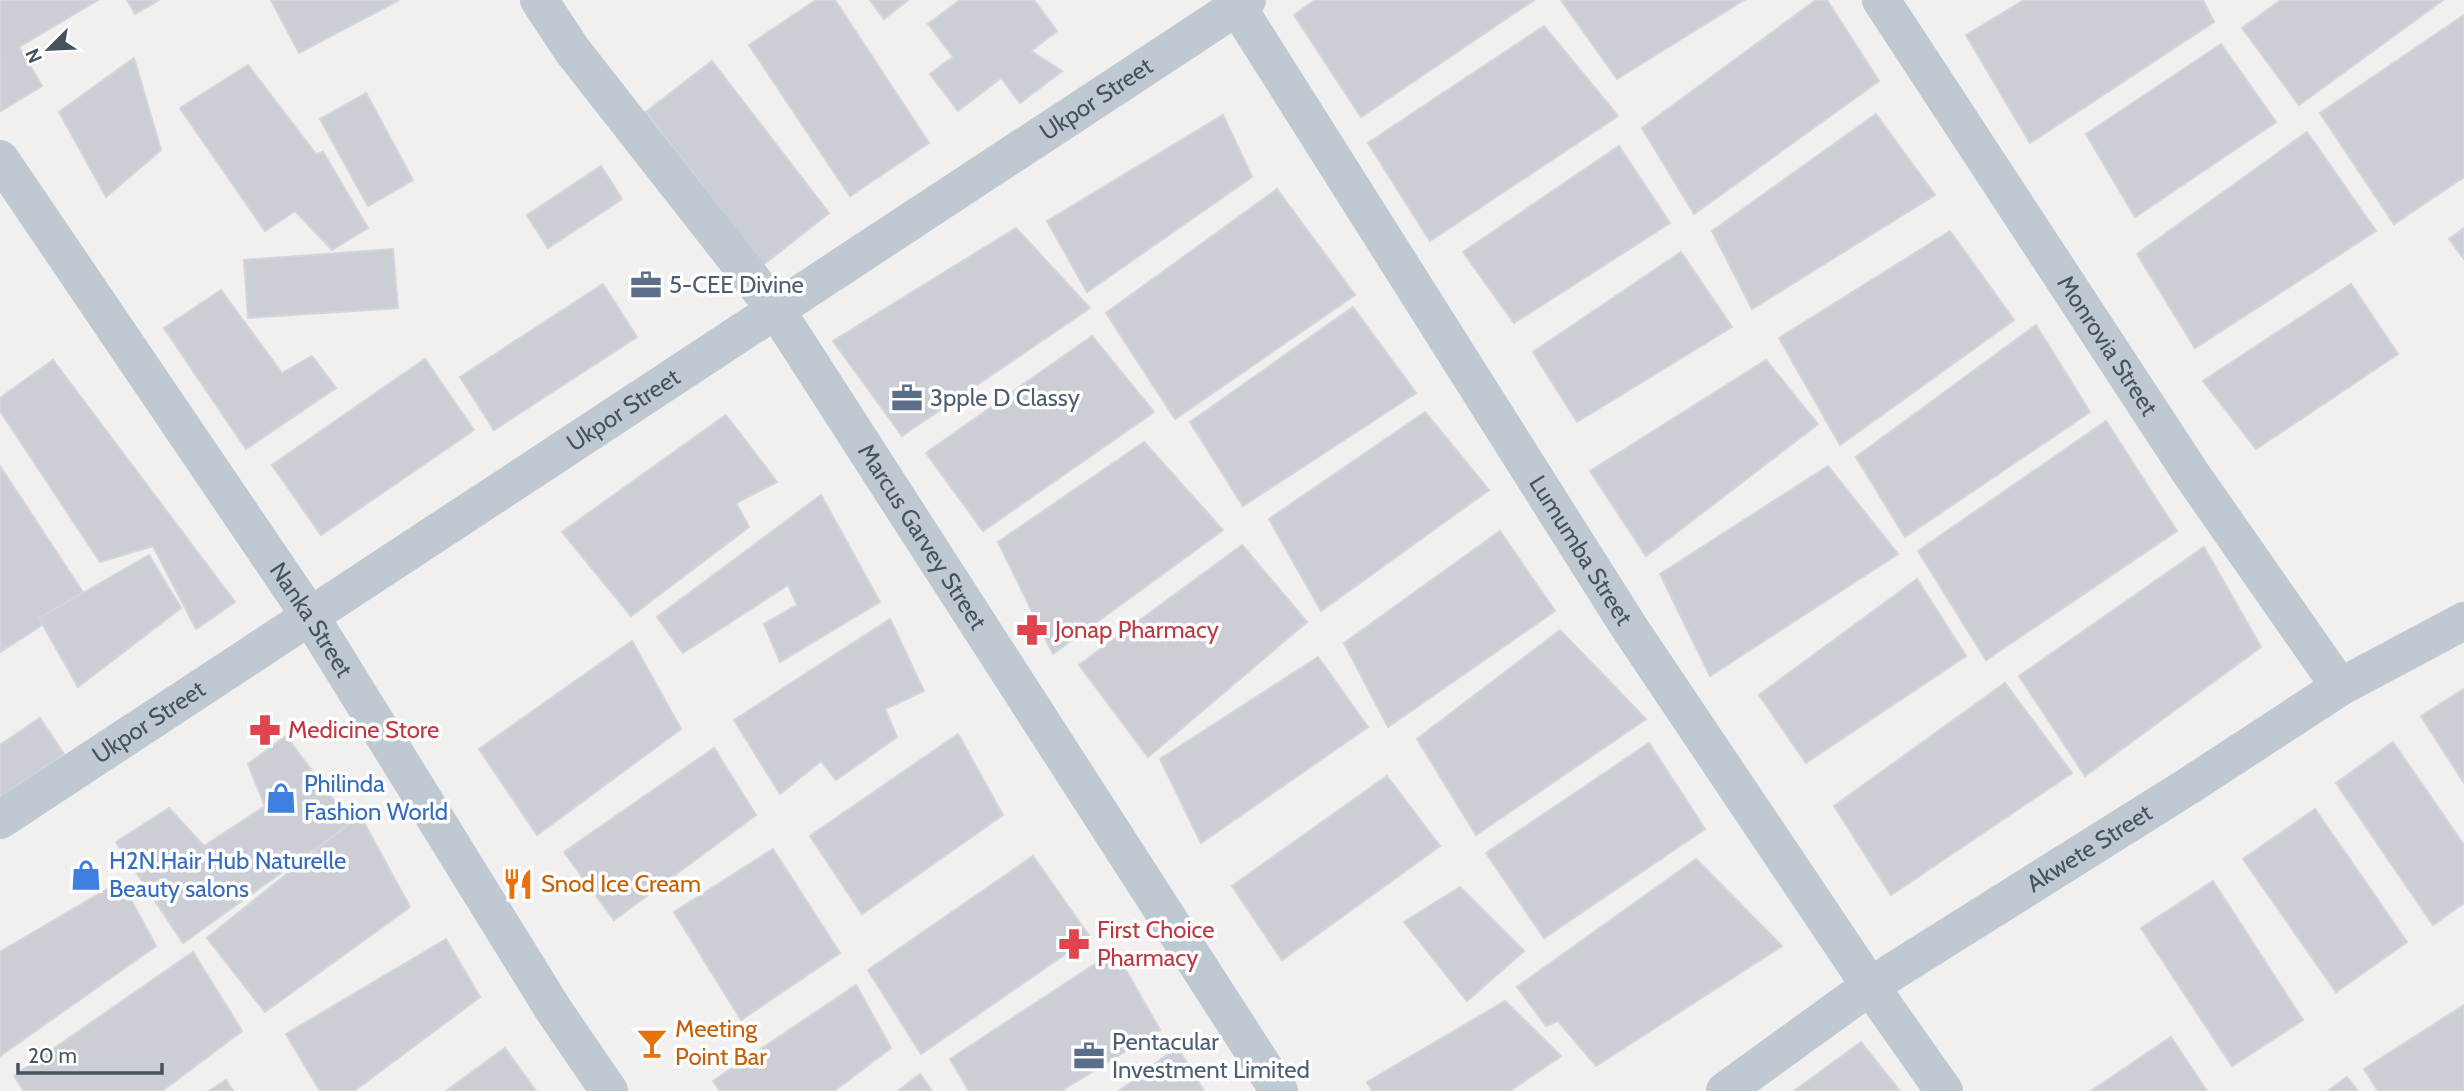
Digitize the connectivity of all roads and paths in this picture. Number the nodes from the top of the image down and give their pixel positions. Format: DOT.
graph roads {
  1 [pos="538,0"];
  2 [pos="1881,0"];
  3 [pos="1240,2"];
  4 [pos="0,159"];
  5 [pos="776,310"];
  6 [pos="310,615"];
  7 [pos="2464,621"];
  8 [pos="2340,687"];
  9 [pos="0,820"];
  10 [pos="1870,986"];
  11 [pos="609,1091"];
  12 [pos="1279,1091"];
  13 [pos="1725,1091"];
  14 [pos="1944,1091"];
  1 -- 5 [label="street, Marcus Garvey Street"];
  2 -- 8 [label="street, Monrovia Street"];
  3 -- 5 [label="street, Ukpor Street"];
  3 -- 10 [label="street, Lumumba Street"];
  4 -- 6 [label="street, Nanka Street"];
  5 -- 6 [label="street, Ukpor Street"];
  5 -- 12 [label="street, Marcus Garvey Street"];
  6 -- 9 [label="street, Ukpor Street"];
  6 -- 11 [label="street, Nanka Street"];
  7 -- 8 [label="street, Akwete Street"];
  8 -- 10 [label="street, Akwete Street"];
  10 -- 13 [label="street, Akwete Street"];
  10 -- 14 [label="street, Lumumba Street"];
}
